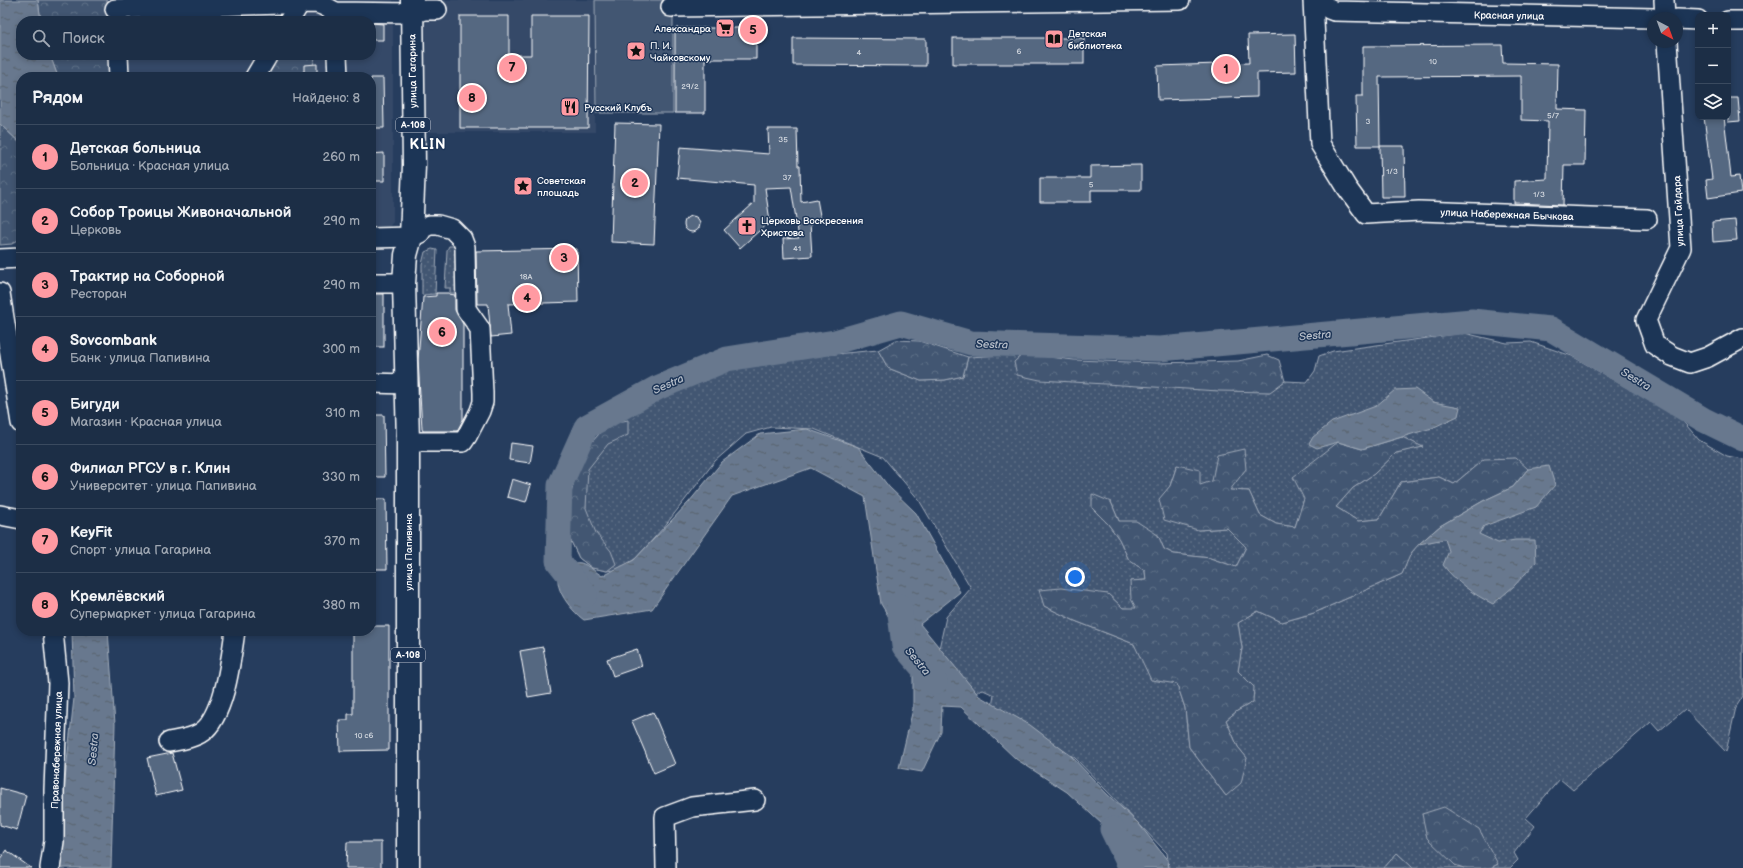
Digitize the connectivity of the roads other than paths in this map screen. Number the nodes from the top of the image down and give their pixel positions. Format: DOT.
graph roads {
  1 [pos="1180,0"];
  2 [pos="1313,0"];
  3 [pos="1322,0"];
  4 [pos="1664,0"];
  5 [pos="983,1"];
  6 [pos="884,2"];
  7 [pos="300,3"];
  8 [pos="671,6"];
  9 [pos="412,7"];
  10 [pos="329,9"];
  11 [pos="115,10"];
  12 [pos="437,10"];
  13 [pos="1665,12"];
  14 [pos="292,16"];
  15 [pos="1647,18"];
  16 [pos="1683,19"];
  17 [pos="1695,20"];
  18 [pos="1731,21"];
  19 [pos="1743,22"];
  20 [pos="1666,48"];
  21 [pos="118,60"];
  22 [pos="265,60"];
  23 [pos="337,60"];
  24 [pos="119,72"];
  25 [pos="258,72"];
  26 [pos="338,72"];
  27 [pos="1647,219"];
  28 [pos="412,237"];
  29 [pos="376,238"];
  30 [pos="16,258"];
  31 [pos="1,259"];
  32 [pos="376,283"];
  33 [pos="404,283"];
  34 [pos="0,293"];
  35 [pos="1743,338"];
  36 [pos="376,383"];
  37 [pos="406,384"];
  38 [pos="16,392"];
  39 [pos="408,442"];
  40 [pos="0,515"];
  41 [pos="16,518"];
  42 [pos="53,636"];
  43 [pos="234,636"];
  44 [pos="169,742"];
  45 [pos="755,800"];
  46 [pos="50,868"];
  47 [pos="408,868"];
  48 [pos="666,868"];
  1 -- 5 [label="street"];
  2 -- 27 [label="street, улица Набережная Бычкова"];
  3 -- 15 [label="street, Красная улица"];
  4 -- 13 [label="street"];
  5 -- 6 [label="street"];
  6 -- 8 [label="street"];
  7 -- 10 [label="street"];
  7 -- 11 [label="street"];
  7 -- 14 [label="street"];
  9 -- 10 [label="street"];
  9 -- 12 [label="street"];
  9 -- 28 [label="highway, улица Гагарина / А-108"];
  16 -- 17 [label="street"];
  18 -- 19 [label="street"];
  20 -- 35 [label="street, улица Гайдара"];
  21 -- 24 [label="street"];
  22 -- 25 [label="street"];
  23 -- 26 [label="street"];
  28 -- 29 [label="street"];
  28 -- 33 [label="highway, улица Папивина / А-108"];
  28 -- 39 [label="street"];
  30 -- 31 [label="street"];
  32 -- 33 [label="street"];
  33 -- 37 [label="highway, улица Папивина / А-108"];
  34 -- 38 [label="street"];
  36 -- 37 [label="street"];
  37 -- 39 [label="highway, улица Папивина / А-108"];
  39 -- 47 [label="highway, улица Папивина / А-108"];
  40 -- 41 [label="street"];
  42 -- 46 [label="street, Правонабережная улица"];
  43 -- 44 [label="street"];
  45 -- 48 [label="street"];
}
